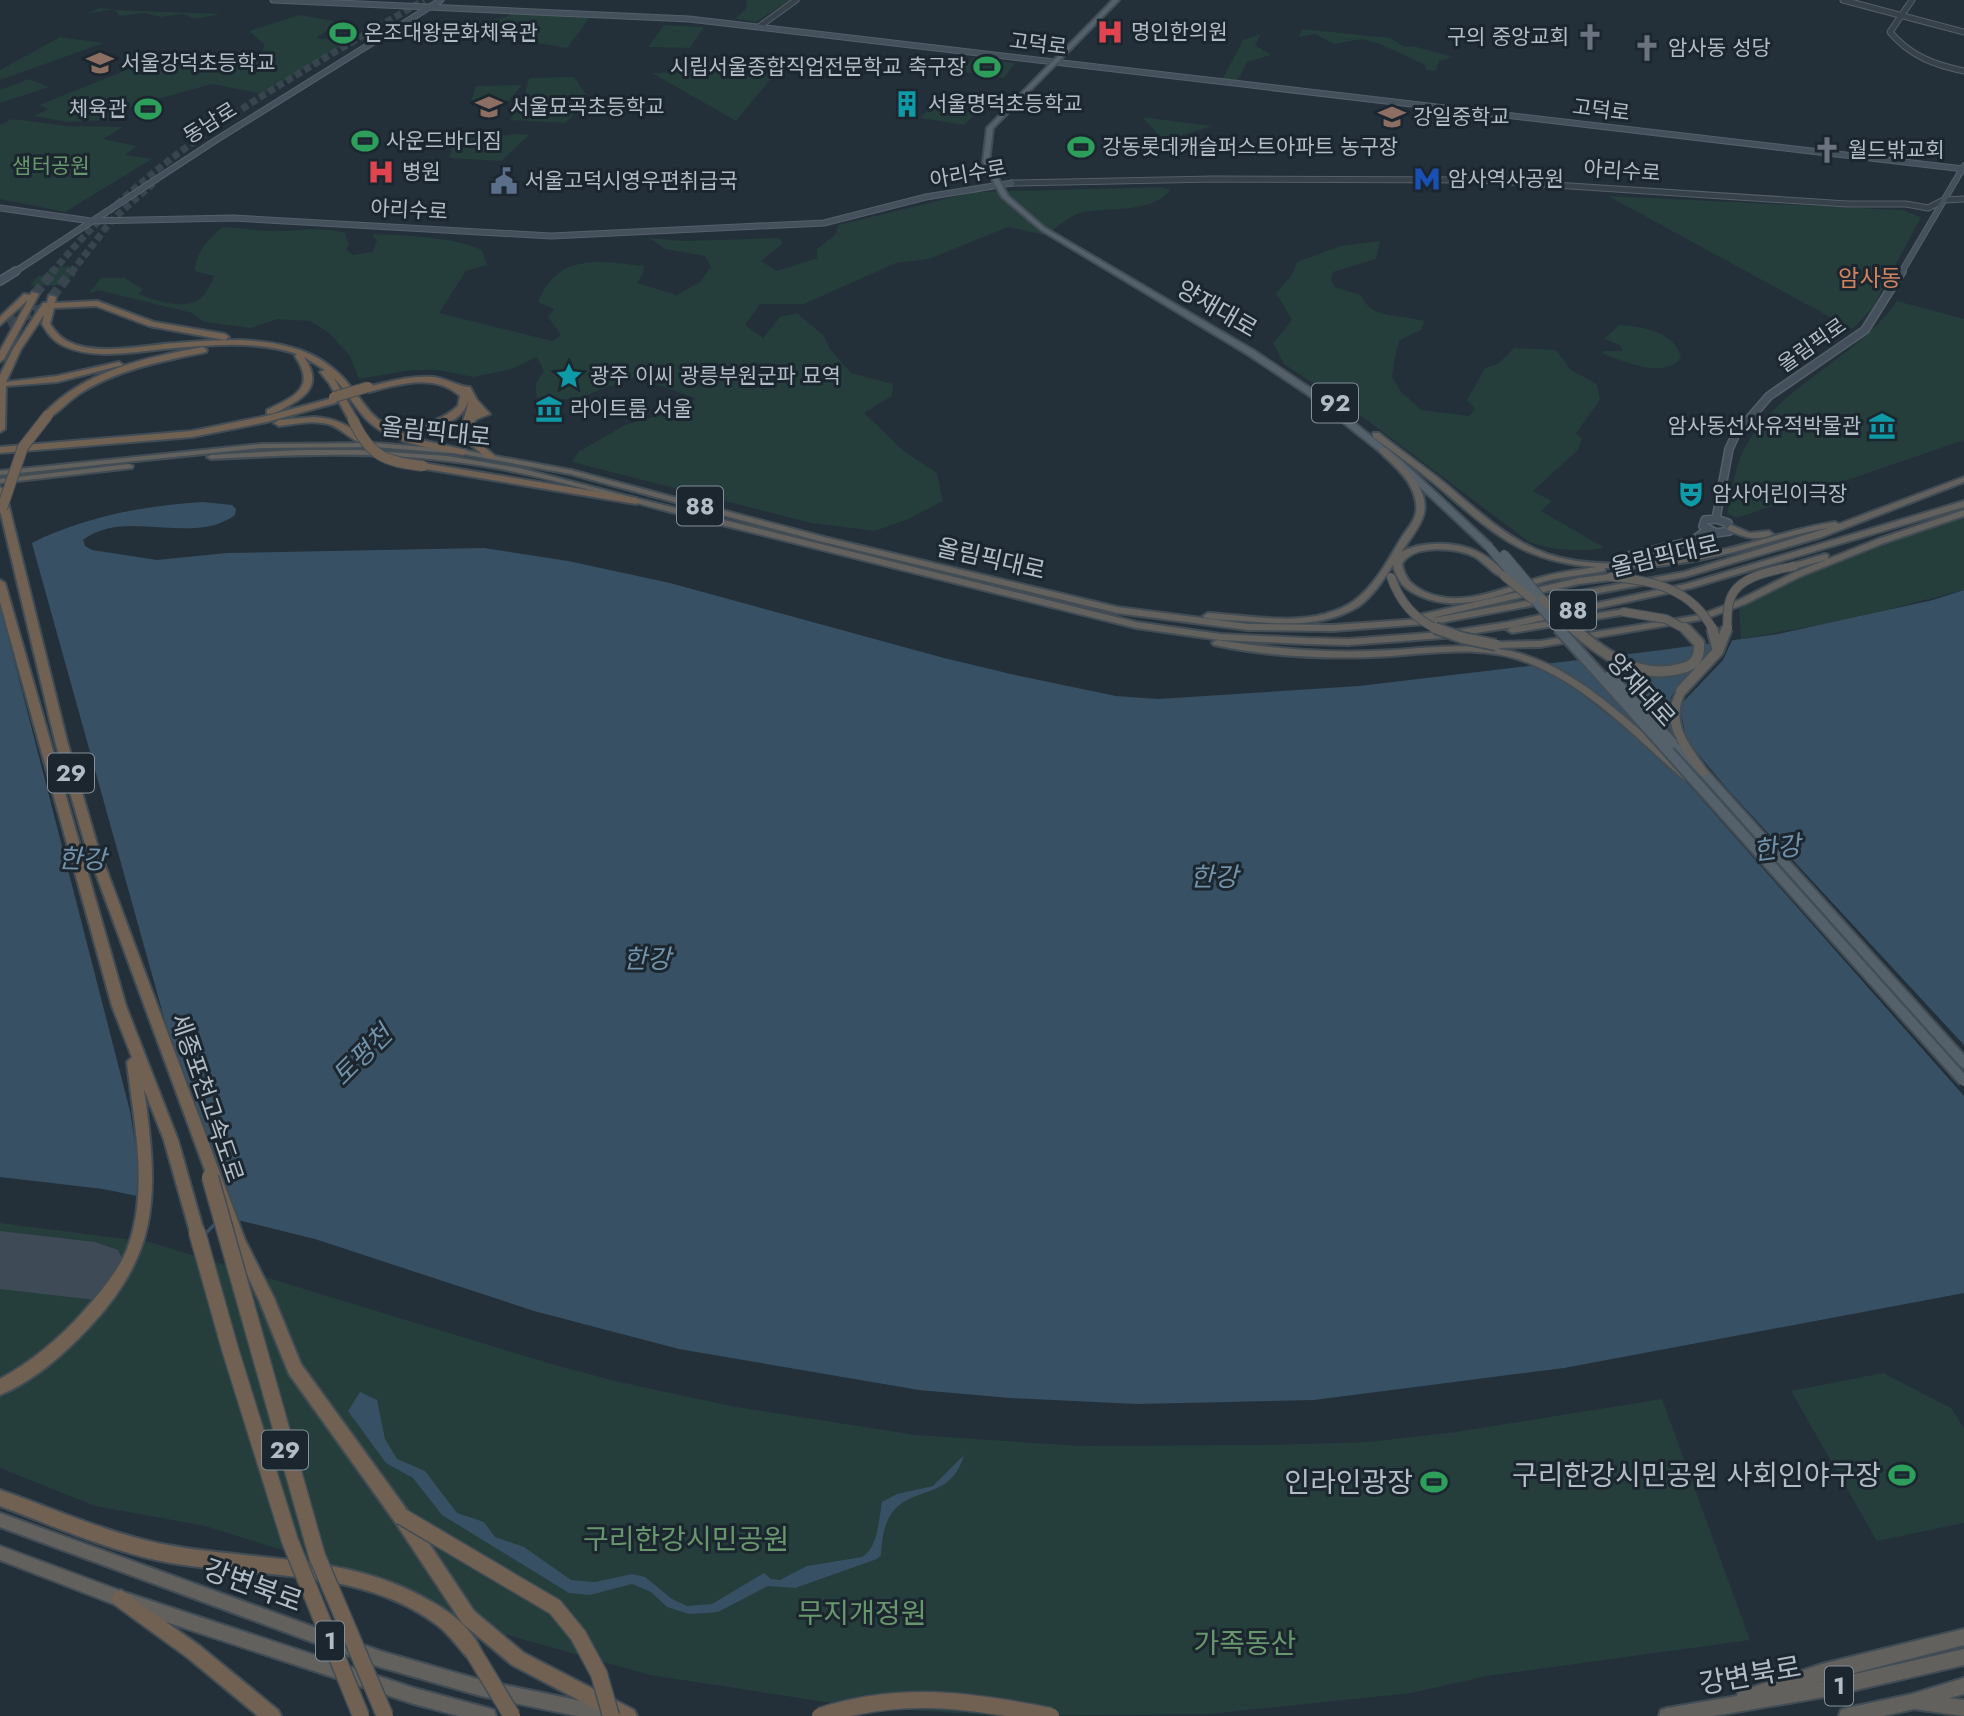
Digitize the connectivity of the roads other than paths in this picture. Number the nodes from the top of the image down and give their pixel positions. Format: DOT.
graph roads {
  1 [pos="273,0"];
  2 [pos="441,0"];
  3 [pos="796,0"];
  4 [pos="1116,0"];
  5 [pos="1843,0"];
  6 [pos="1912,0"];
  7 [pos="430,7"];
  8 [pos="1901,15"];
  9 [pos="760,26"];
  10 [pos="1964,32"];
  11 [pos="1055,61"];
  12 [pos="1964,71"];
  13 [pos="1963,168"];
  14 [pos="1012,183"];
  15 [pos="997,184"];
  16 [pos="1964,199"];
  17 [pos="1944,200"];
  18 [pos="0,208"];
  19 [pos="91,221"];
  20 [pos="0,281"];
  21 [pos="1153,293"];
  22 [pos="53,301"];
  23 [pos="3,325"];
  24 [pos="164,327"];
  25 [pos="280,346"];
  26 [pos="200,350"];
  27 [pos="302,354"];
  28 [pos="0,359"];
  29 [pos="9,384"];
  30 [pos="369,388"];
  31 [pos="335,398"];
  32 [pos="1,407"];
  33 [pos="364,412"];
  34 [pos="348,422"];
  35 [pos="226,424"];
  36 [pos="0,429"];
  37 [pos="192,434"];
  38 [pos="1376,435"];
  39 [pos="112,438"];
  40 [pos="0,449"];
  41 [pos="1384,450"];
  42 [pos="463,452"];
  43 [pos="490,456"];
  44 [pos="0,473"];
  45 [pos="1964,479"];
  46 [pos="0,481"];
  47 [pos="0,490"];
  48 [pos="636,501"];
  49 [pos="1964,504"];
  50 [pos="2,508"];
  51 [pos="1964,513"];
  52 [pos="1716,519"];
  53 [pos="1852,523"];
  54 [pos="1817,527"];
  55 [pos="1731,528"];
  56 [pos="1707,530"];
  57 [pos="1491,545"];
  58 [pos="1395,553"];
  59 [pos="1631,555"];
  60 [pos="1650,563"];
  61 [pos="1795,571"];
  62 [pos="0,583"];
  63 [pos="1537,599"];
  64 [pos="1155,617"];
  65 [pos="1394,625"];
  66 [pos="1170,631"];
  67 [pos="1443,635"];
  68 [pos="1718,651"];
  69 [pos="1704,773"];
  70 [pos="1706,793"];
  71 [pos="159,1032"];
  72 [pos="133,1046"];
  73 [pos="1964,1063"];
  74 [pos="1964,1081"];
  75 [pos="0,1387"];
  76 [pos="0,1498"];
  77 [pos="401,1516"];
  78 [pos="0,1520"];
  79 [pos="154,1550"];
  80 [pos="0,1553"];
  81 [pos="121,1599"];
  82 [pos="1964,1637"];
  83 [pos="1964,1657"];
  84 [pos="1964,1686"];
  85 [pos="1912,1702"];
  86 [pos="1964,1708"];
  87 [pos="1712,1709"];
  88 [pos="272,1716"];
  89 [pos="361,1716"];
  90 [pos="385,1716"];
  91 [pos="488,1716"];
  92 [pos="512,1716"];
  93 [pos="613,1716"];
  94 [pos="628,1716"];
  95 [pos="820,1716"];
  96 [pos="1051,1716"];
  97 [pos="1667,1716"];
  98 [pos="1847,1716"];
  1 -- 7 [label="main road, 고덕로"];
  2 -- 7 [label="main road, 동남로"];
  3 -- 9 [label="street"];
  4 -- 11 [label="main road, 양재대로 / 92"];
  5 -- 8 [label="street"];
  6 -- 8 [label="street"];
  7 -- 9 [label="main road, 고덕로"];
  7 -- 19 [label="main road, 동남로"];
  8 -- 10 [label="street"];
  8 -- 12 [label="street"];
  9 -- 11 [label="main road, 고덕로"];
  11 -- 13 [label="main road, 고덕로"];
  11 -- 15 [label="main road, 양재대로 / 92"];
  13 -- 17 [label="main road, 올림픽로"];
  14 -- 15 [label="main road, 아리수로"];
  14 -- 17 [label="street, 아리수로"];
  15 -- 19 [label="main road, 아리수로"];
  15 -- 21 [label="main road, 양재대로 / 92"];
  16 -- 17 [label="street"];
  17 -- 52 [label="main road, 올림픽로"];
  18 -- 19 [label="main road, 아리수로"];
  19 -- 20 [label="main road, 동남로"];
  21 -- 38 [label="main road, 양재대로 / 92"];
  21 -- 41 [label="main road, 양재대로 / 92"];
  22 -- 24 [label="highway"];
  22 -- 25 [label="highway"];
  22 -- 32 [label="highway"];
  23 -- 28 [label="highway"];
  24 -- 25 [label="highway"];
  24 -- 27 [label="highway"];
  25 -- 27 [label="highway"];
  26 -- 27 [label="highway"];
  26 -- 29 [label="highway"];
  26 -- 50 [label="highway, bridge"];
  27 -- 33 [label="highway"];
  27 -- 34 [label="highway"];
  27 -- 35 [label="highway"];
  30 -- 31 [label="highway, bridge"];
  30 -- 33 [label="highway"];
  30 -- 43 [label="highway"];
  31 -- 35 [label="highway"];
  31 -- 37 [label="highway"];
  32 -- 36 [label="highway"];
  33 -- 42 [label="highway"];
  34 -- 37 [label="highway"];
  34 -- 48 [label="highway, bridge"];
  35 -- 39 [label="highway"];
  37 -- 39 [label="highway"];
  38 -- 57 [label="main road, 양재대로 / 92"];
  38 -- 60 [label="highway"];
  39 -- 40 [label="highway"];
  41 -- 57 [label="main road, 양재대로 / 92"];
  41 -- 58 [label="highway"];
  42 -- 43 [label="highway, 올림픽대로 / 88"];
  42 -- 44 [label="highway, 올림픽대로 / 88"];
  43 -- 64 [label="highway, 올림픽대로 / 88"];
  45 -- 53 [label="highway, 올림픽대로 / 88"];
  46 -- 48 [label="highway, 올림픽대로 / 88"];
  47 -- 50 [label="highway, 세종포천고속도로 / 29, bridge"];
  48 -- 66 [label="highway, 올림픽대로 / 88"];
  49 -- 67 [label="highway, 올림픽대로 / 88"];
  50 -- 71 [label="highway, 세종포천고속도로 / 29"];
  51 -- 61 [label="highway"];
  52 -- 55 [label="main road"];
  52 -- 56 [label="main road"];
  53 -- 54 [label="highway"];
  53 -- 65 [label="highway, 올림픽대로 / 88"];
  54 -- 55 [label="highway"];
  54 -- 60 [label="highway"];
  55 -- 56 [label="main road"];
  56 -- 59 [label="main road"];
  57 -- 63 [label="main road, 양재대로 / 92, bridge"];
  58 -- 61 [label="highway, bridge"];
  58 -- 64 [label="highway"];
  60 -- 63 [label="highway, bridge"];
  61 -- 68 [label="highway, bridge"];
  62 -- 72 [label="highway, 세종포천고속도로 / 29"];
  63 -- 67 [label="highway, bridge"];
  63 -- 69 [label="main road, 양재대로, bridge"];
  63 -- 70 [label="main road, 양재대로 / 92, bridge"];
  64 -- 65 [label="highway, 올림픽대로 / 88"];
  65 -- 68 [label="highway, bridge"];
  66 -- 67 [label="highway, 올림픽대로 / 88"];
  66 -- 70 [label="highway, bridge"];
  68 -- 69 [label="highway, bridge"];
  69 -- 73 [label="main road, 양재대로"];
  70 -- 74 [label="main road, 양재대로 / 92, bridge"];
  71 -- 77 [label="highway, bridge"];
  71 -- 90 [label="highway, 세종포천고속도로 / 29, bridge"];
  72 -- 75 [label="highway"];
  72 -- 89 [label="highway, 세종포천고속도로 / 29, bridge"];
  76 -- 79 [label="highway"];
  77 -- 93 [label="highway, bridge"];
  77 -- 94 [label="highway"];
  78 -- 93 [label="highway, 강변북로 / 1"];
  79 -- 92 [label="highway, bridge"];
  80 -- 81 [label="highway, 강변북로 / 1"];
  81 -- 88 [label="highway"];
  81 -- 91 [label="highway, 강변북로 / 1"];
  82 -- 87 [label="highway"];
  83 -- 87 [label="highway, 강변북로 / 1"];
  84 -- 85 [label="highway, 1"];
  85 -- 86 [label="highway"];
  85 -- 98 [label="highway, 1"];
  87 -- 97 [label="highway, 강변북로 / 1"];
  95 -- 96 [label="highway, bridge"];
}
